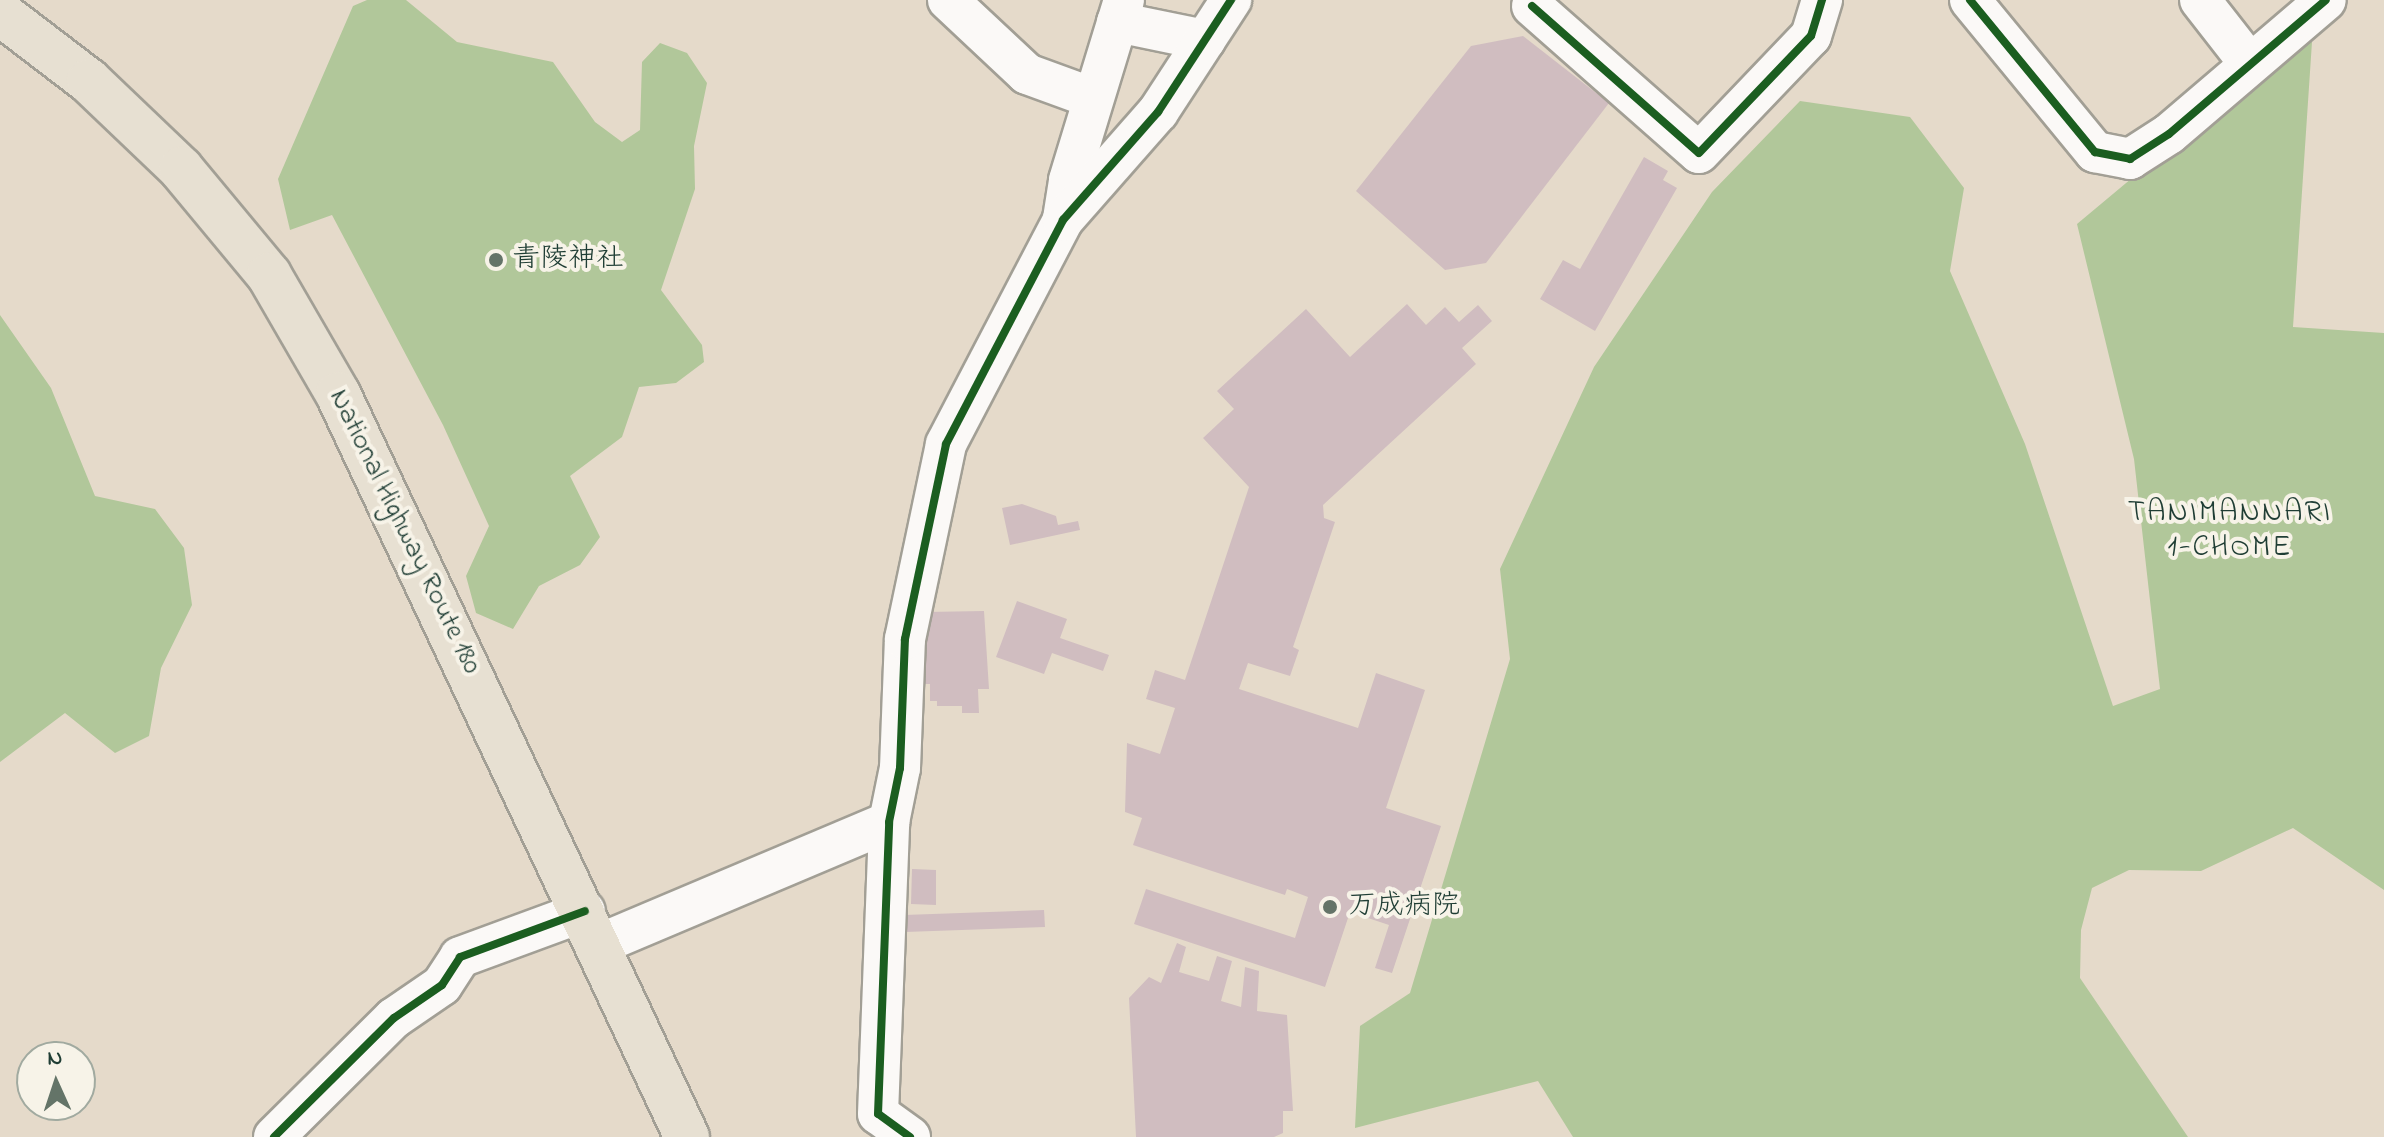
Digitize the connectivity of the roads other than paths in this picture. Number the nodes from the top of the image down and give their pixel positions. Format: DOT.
graph roads {
  1 [pos="948,0"];
  2 [pos="1231,0"];
  3 [pos="1822,0"];
  4 [pos="1970,0"];
  5 [pos="2200,0"];
  6 [pos="2326,0"];
  7 [pos="1532,6"];
  8 [pos="10,10"];
  9 [pos="1121,11"];
  10 [pos="1205,40"];
  11 [pos="2250,64"];
  12 [pos="1093,98"];
  13 [pos="1063,220"];
  14 [pos="889,822"];
  15 [pos="593,927"];
  16 [pos="274,1137"];
  17 [pos="687,1137"];
  18 [pos="910,1137"];
  1 -- 12 [label="street"];
  2 -- 10 [label="street"];
  3 -- 7 [label="street"];
  4 -- 11 [label="street"];
  5 -- 11 [label="street"];
  6 -- 11 [label="street"];
  8 -- 15 [label="highway, National Highway Route 180"];
  9 -- 10 [label="street"];
  9 -- 12 [label="street"];
  10 -- 13 [label="street"];
  12 -- 13 [label="street"];
  13 -- 14 [label="street"];
  14 -- 15 [label="street"];
  14 -- 18 [label="street"];
  15 -- 16 [label="street"];
  15 -- 17 [label="highway, National Highway Route 180"];
}
